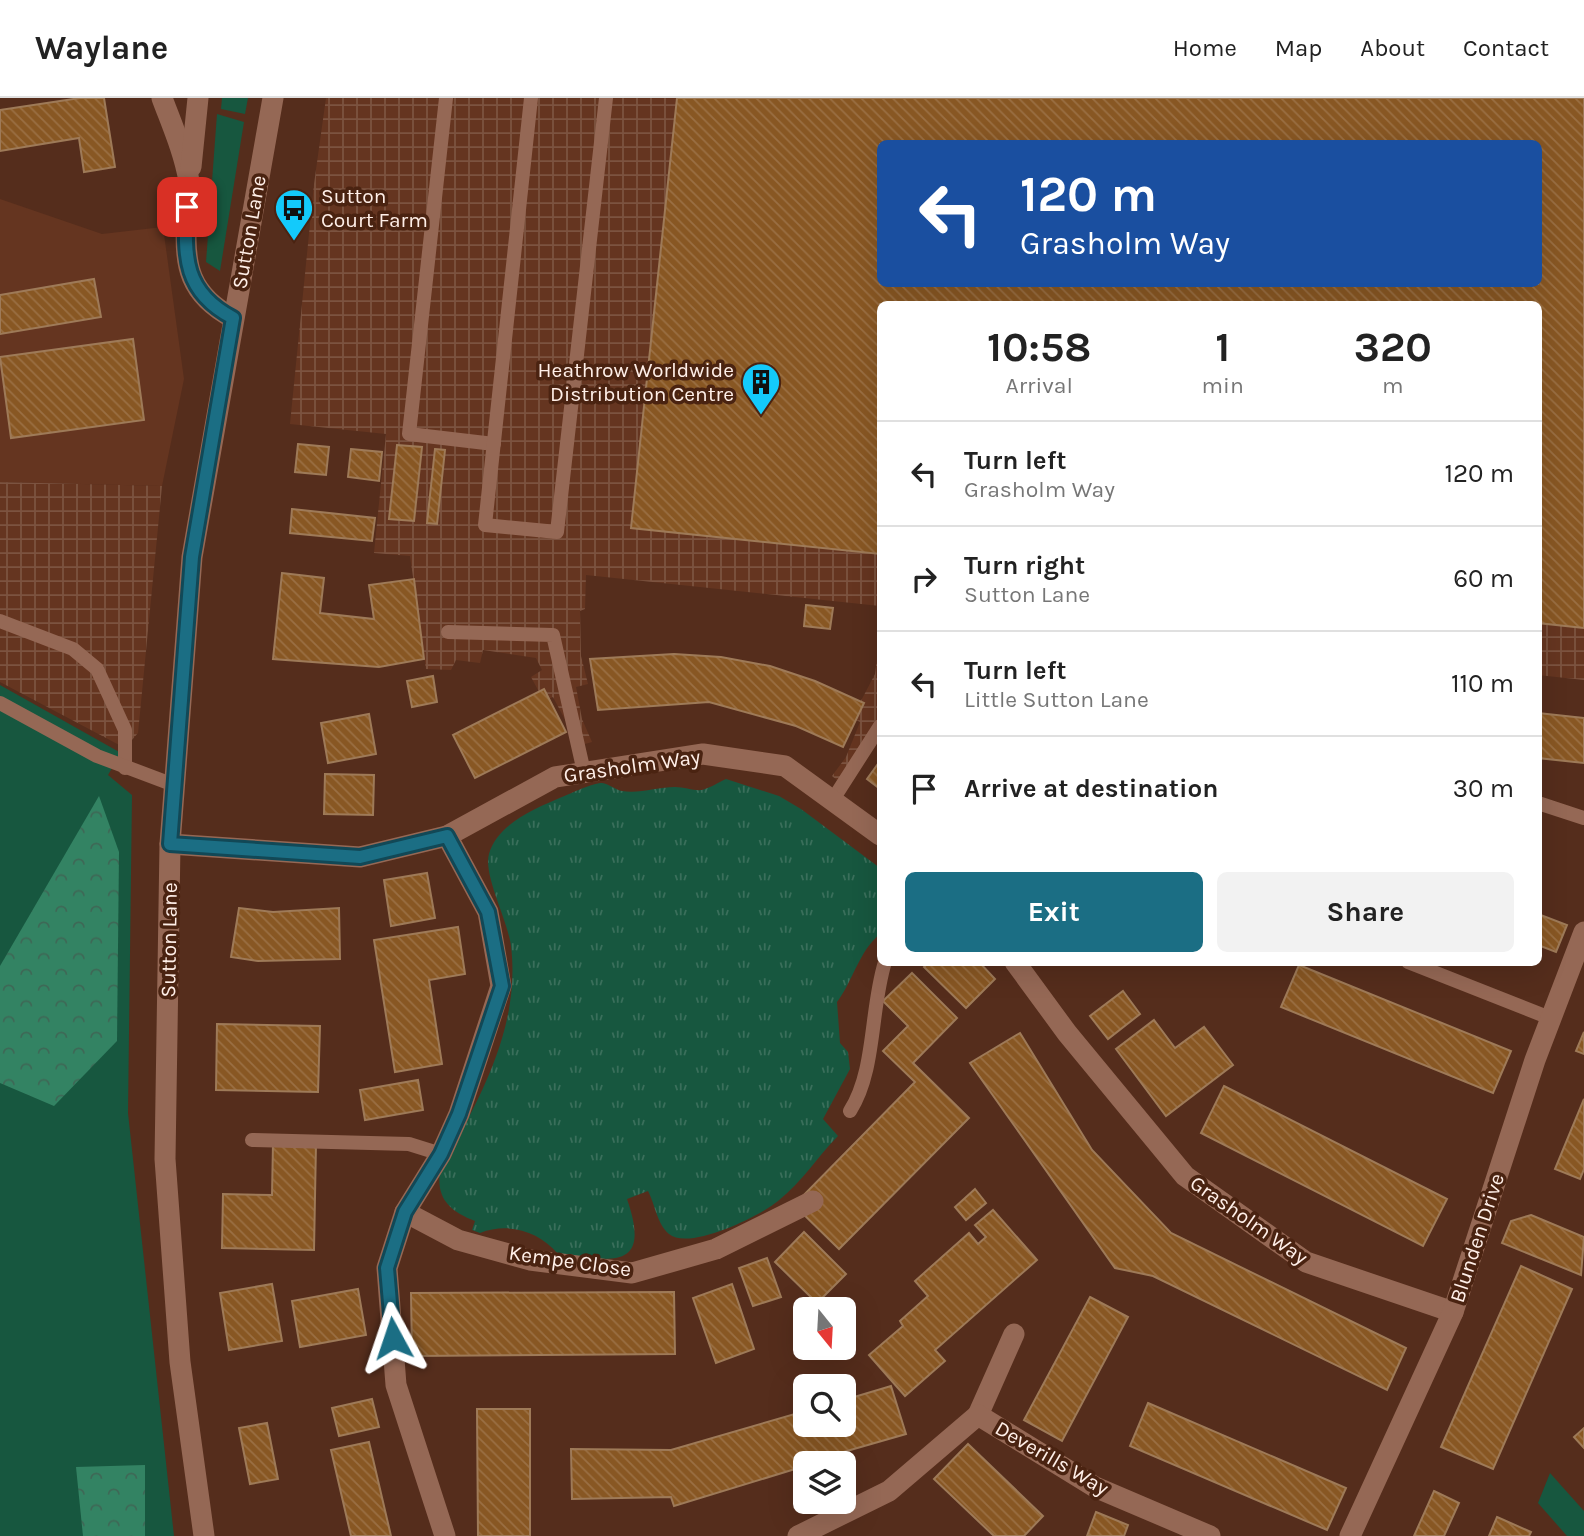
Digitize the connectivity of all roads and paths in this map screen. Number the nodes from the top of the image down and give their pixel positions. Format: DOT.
graph roads {
  1 [pos="162,98"];
  2 [pos="198,98"];
  3 [pos="273,98"];
  4 [pos="446,98"];
  5 [pos="531,98"];
  6 [pos="606,98"];
  7 [pos="189,183"];
  8 [pos="233,318"];
  9 [pos="494,444"];
  10 [pos="0,621"];
  11 [pos="448,632"];
  12 [pos="0,703"];
  13 [pos="877,731"];
  14 [pos="125,768"];
  15 [pos="584,772"];
  16 [pos="174,785"];
  17 [pos="832,801"];
  18 [pos="1542,804"];
  19 [pos="1584,818"];
  20 [pos="877,833"];
  21 [pos="447,836"];
  22 [pos="170,844"];
  23 [pos="1584,932"];
  24 [pos="884,966"];
  25 [pos="1018,966"];
  26 [pos="1418,966"];
  27 [pos="1550,1018"];
  28 [pos="850,1111"];
  29 [pos="252,1140"];
  30 [pos="441,1154"];
  31 [pos="813,1201"];
  32 [pos="405,1212"];
  33 [pos="1452,1312"];
  34 [pos="1014,1334"];
  35 [pos="978,1415"];
  36 [pos="1183,1531"];
  37 [pos="204,1536"];
  38 [pos="445,1536"];
  39 [pos="799,1536"];
  40 [pos="1210,1536"];
  41 [pos="1350,1536"];
  1 -- 7 [label="street"];
  2 -- 7 [label="street"];
  3 -- 8 [label="street, Sutton Lane"];
  4 -- 9 [label="lane"];
  5 -- 9 [label="lane"];
  6 -- 9 [label="lane"];
  7 -- 8 [label="street"];
  8 -- 16 [label="street, Sutton Lane"];
  10 -- 14 [label="lane"];
  11 -- 15 [label="lane"];
  12 -- 14 [label="lane"];
  13 -- 17 [label="lane"];
  14 -- 16 [label="lane"];
  15 -- 17 [label="street, Grasholm Way"];
  15 -- 21 [label="street, Grasholm Way"];
  16 -- 22 [label="street, Sutton Lane"];
  17 -- 20 [label="street, Grasholm Way"];
  18 -- 19 [label="lane"];
  21 -- 22 [label="street, Grasholm Way"];
  21 -- 30 [label="street"];
  22 -- 37 [label="street, Sutton Lane"];
  23 -- 27 [label="street, Blunden Drive"];
  24 -- 28 [label="lane"];
  25 -- 33 [label="street, Grasholm Way"];
  26 -- 27 [label="lane"];
  27 -- 33 [label="street, Blunden Drive"];
  29 -- 30 [label="lane"];
  30 -- 32 [label="street"];
  31 -- 32 [label="street, Kempe Close"];
  32 -- 38 [label="street"];
  33 -- 41 [label="street, Blunden Drive"];
  34 -- 35 [label="street"];
  35 -- 36 [label="street, Deverills Way"];
  35 -- 39 [label="street, Deverills Way"];
  36 -- 40 [label="street, Deverills Way"];
}
